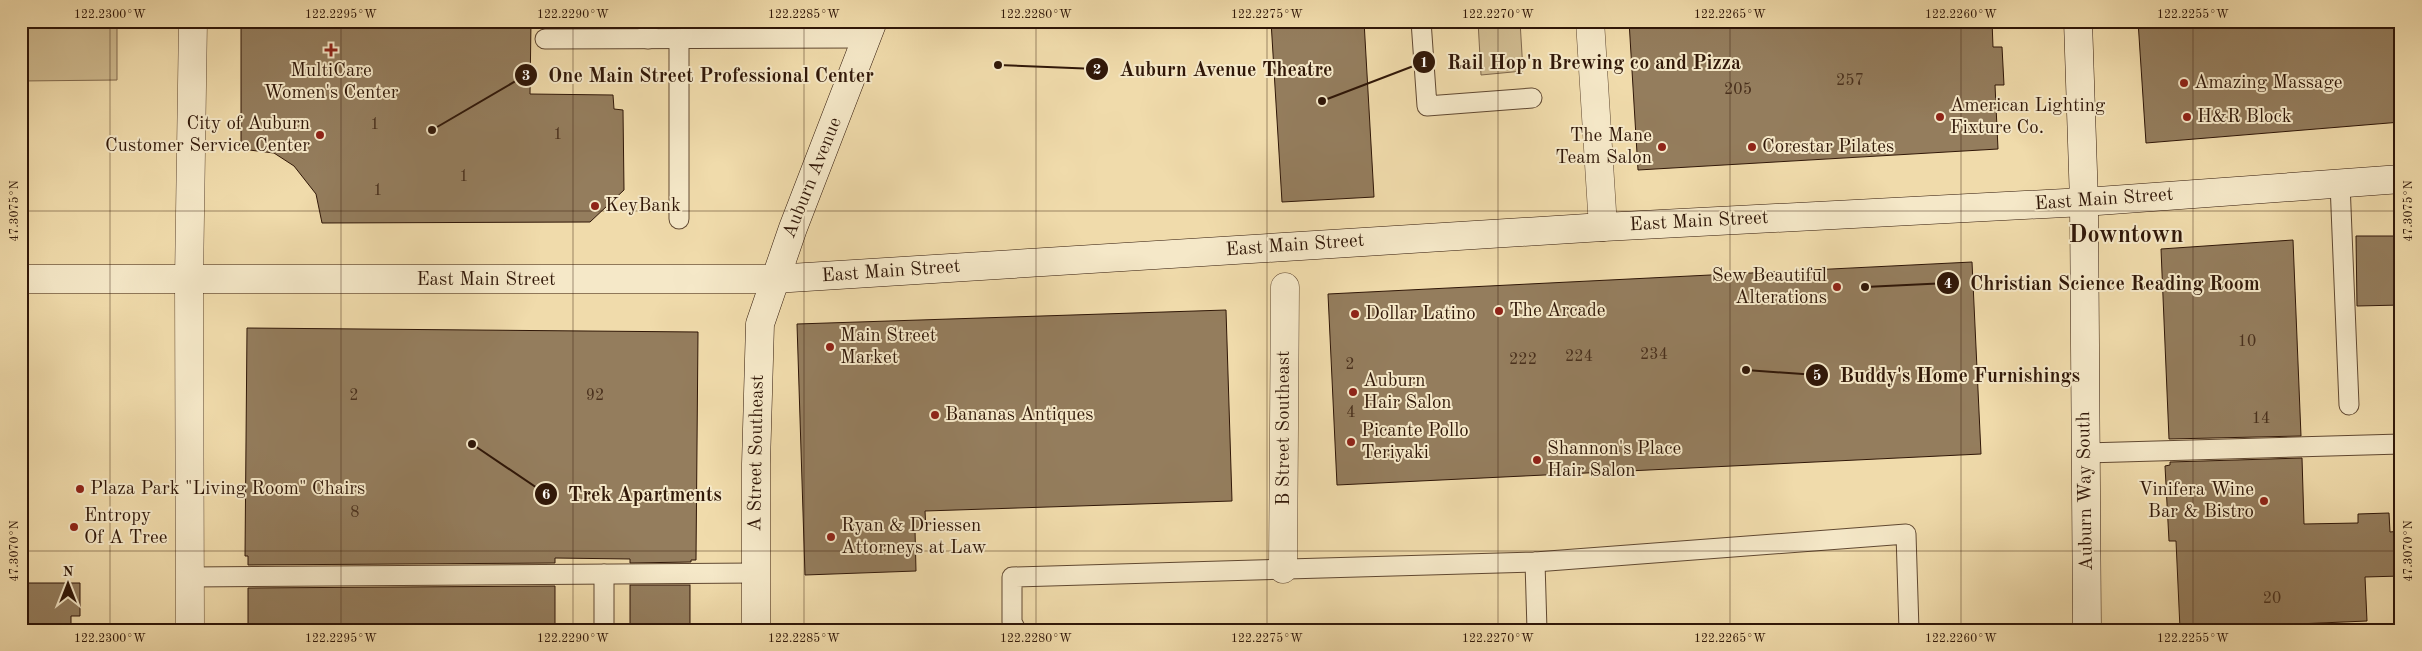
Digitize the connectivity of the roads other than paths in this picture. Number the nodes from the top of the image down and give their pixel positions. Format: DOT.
graph roads {
  1 [pos="193,21"];
  2 [pos="1421,21"];
  3 [pos="1590,21"];
  4 [pos="2078,21"];
  5 [pos="648,30"];
  6 [pos="870,30"];
  7 [pos="545,39"];
  8 [pos="679,39"];
  9 [pos="1532,98"];
  10 [pos="2401,179"];
  11 [pos="2340,183"];
  12 [pos="2084,202"];
  13 [pos="679,219"];
  14 [pos="1603,227"];
  15 [pos="21,279"];
  16 [pos="189,279"];
  17 [pos="774,279"];
  18 [pos="1285,287"];
  19 [pos="2349,405"];
  20 [pos="2401,444"];
  21 [pos="2086,454"];
  22 [pos="1534,562"];
  23 [pos="1283,569"];
  24 [pos="756,572"];
  25 [pos="604,574"];
  26 [pos="190,577"];
  27 [pos="190,630"];
  28 [pos="604,630"];
  29 [pos="756,630"];
  30 [pos="1016,630"];
  31 [pos="1537,630"];
  32 [pos="1909,630"];
  33 [pos="2087,630"];
  1 -- 16 [label="main road"];
  2 -- 9 [label="lane"];
  3 -- 14 [label="main road"];
  4 -- 12 [label="main road, Auburn Way South"];
  5 -- 7 [label="lane"];
  5 -- 8 [label="lane"];
  6 -- 8 [label="lane"];
  6 -- 17 [label="main road, Auburn Avenue"];
  8 -- 13 [label="lane"];
  10 -- 11 [label="main road, East Main Street"];
  11 -- 12 [label="main road, East Main Street"];
  11 -- 19 [label="lane"];
  12 -- 14 [label="main road, East Main Street"];
  12 -- 21 [label="main road, Auburn Way South"];
  14 -- 17 [label="main road, East Main Street"];
  15 -- 16 [label="main road, East Main Street"];
  16 -- 17 [label="main road, East Main Street"];
  16 -- 26 [label="main road"];
  17 -- 24 [label="main road, A Street Southeast"];
  18 -- 23 [label="main road, B Street Southeast"];
  20 -- 21 [label="lane"];
  21 -- 33 [label="main road, Auburn Way South"];
  22 -- 23 [label="lane"];
  22 -- 31 [label="lane"];
  22 -- 32 [label="lane"];
  23 -- 30 [label="lane"];
  24 -- 25 [label="lane"];
  24 -- 29 [label="main road, A Street Southeast"];
  25 -- 26 [label="lane"];
  25 -- 28 [label="lane"];
  26 -- 27 [label="main road"];
}
